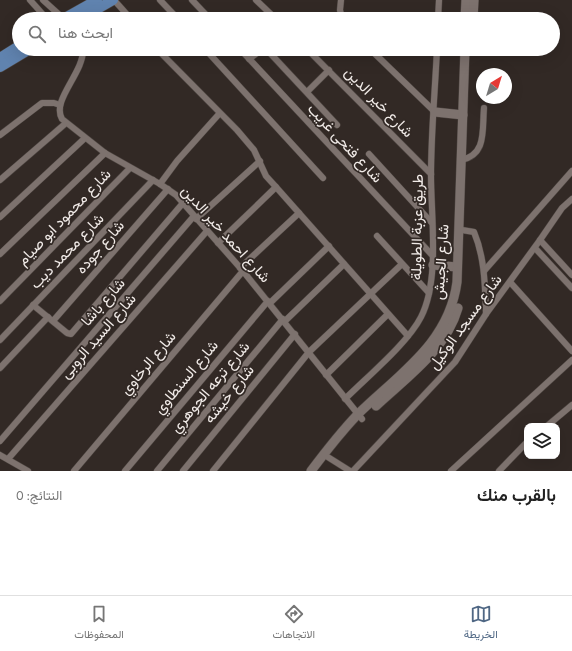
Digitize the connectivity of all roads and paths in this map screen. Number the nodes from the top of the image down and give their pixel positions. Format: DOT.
graph roads {
  1 [pos="30,0"];
  2 [pos="43,0"];
  3 [pos="97,0"];
  4 [pos="113,0"];
  5 [pos="160,0"];
  6 [pos="192,0"];
  7 [pos="256,0"];
  8 [pos="342,0"];
  9 [pos="438,0"];
  10 [pos="466,0"];
  11 [pos="474,0"];
  12 [pos="41,12"];
  13 [pos="56,12"];
  14 [pos="76,12"];
  15 [pos="92,12"];
  16 [pos="124,12"];
  17 [pos="171,12"];
  18 [pos="203,12"];
  19 [pos="269,12"];
  20 [pos="340,12"];
  21 [pos="438,12"];
  22 [pos="466,12"];
  23 [pos="473,12"];
  24 [pos="12,50"];
  25 [pos="18,56"];
  26 [pos="82,56"];
  27 [pos="164,56"];
  28 [pos="211,56"];
  29 [pos="246,56"];
  30 [pos="253,56"];
  31 [pos="273,56"];
  32 [pos="314,56"];
  33 [pos="377,56"];
  34 [pos="437,56"];
  35 [pos="465,56"];
  36 [pos="471,56"];
  37 [pos="0,58"];
  38 [pos="249,59"];
  39 [pos="0,67"];
  40 [pos="329,70"];
  41 [pos="307,92"];
  42 [pos="60,105"];
  43 [pos="484,108"];
  44 [pos="434,112"];
  45 [pos="219,114"];
  46 [pos="462,115"];
  47 [pos="66,123"];
  48 [pos="337,126"];
  49 [pos="0,135"];
  50 [pos="85,138"];
  51 [pos="105,153"];
  52 [pos="369,154"];
  53 [pos="464,160"];
  54 [pos="260,161"];
  55 [pos="130,168"];
  56 [pos="572,171"];
  57 [pos="431,174"];
  58 [pos="323,178"];
  59 [pos="0,180"];
  60 [pos="153,180"];
  61 [pos="160,184"];
  62 [pos="276,187"];
  63 [pos="168,189"];
  64 [pos="572,199"];
  65 [pos="183,203"];
  66 [pos="299,213"];
  67 [pos="0,217"];
  68 [pos="195,217"];
  69 [pos="432,223"];
  70 [pos="462,230"];
  71 [pos="207,231"];
  72 [pos="377,236"];
  73 [pos="540,240"];
  74 [pos="218,243"];
  75 [pos="328,246"];
  76 [pos="535,248"];
  77 [pos="0,254"];
  78 [pos="432,255"];
  79 [pos="344,264"];
  80 [pos="402,264"];
  81 [pos="433,265"];
  82 [pos="457,267"];
  83 [pos="242,269"];
  84 [pos="484,271"];
  85 [pos="572,275"];
  86 [pos="510,282"];
  87 [pos="572,288"];
  88 [pos="428,293"];
  89 [pos="370,294"];
  90 [pos="0,301"];
  91 [pos="269,302"];
  92 [pos="33,305"];
  93 [pos="388,314"];
  94 [pos="486,314"];
  95 [pos="451,318"];
  96 [pos="50,319"];
  97 [pos="284,320"];
  98 [pos="295,334"];
  99 [pos="408,336"];
  100 [pos="0,340"];
  101 [pos="572,351"];
  102 [pos="308,352"];
  103 [pos="572,360"];
  104 [pos="0,368"];
  105 [pos="326,375"];
  106 [pos="345,399"];
  107 [pos="572,405"];
  108 [pos="360,417"];
  109 [pos="551,423"];
  110 [pos="0,441"];
  111 [pos="524,445"];
  112 [pos="0,455"];
  113 [pos="326,456"];
  114 [pos="8,459"];
  115 [pos="28,471"];
  116 [pos="74,471"];
  117 [pos="125,471"];
  118 [pos="157,471"];
  119 [pos="183,471"];
  120 [pos="213,471"];
  121 [pos="311,471"];
  122 [pos="319,471"];
  123 [pos="350,471"];
  124 [pos="353,471"];
  125 [pos="451,471"];
  126 [pos="499,471"];
  1 -- 12 [label="street"];
  2 -- 13 [label="street"];
  3 -- 14 [label="main road"];
  4 -- 15 [label="main road"];
  4 -- 16 [label="street"];
  5 -- 17 [label="street"];
  6 -- 18 [label="street"];
  7 -- 19 [label="street"];
  8 -- 20 [label="street"];
  9 -- 21 [label="street"];
  10 -- 22 [label="main road"];
  11 -- 23 [label="main road"];
  24 -- 37 [label="main road"];
  25 -- 39 [label="main road"];
  26 -- 42 [label="street"];
  27 -- 45 [label="street"];
  28 -- 58 [label="street"];
  29 -- 38 [label="street, شارع فتحى غريب"];
  30 -- 38 [label="street"];
  31 -- 41 [label="street"];
  32 -- 40 [label="street, شارع خير الدين"];
  33 -- 44 [label="street"];
  34 -- 44 [label="street, طريق عزبة الطويلة"];
  35 -- 46 [label="main road, شارع الجيش"];
  36 -- 53 [label="main road, شارع الجيش"];
  38 -- 78 [label="street, شارع فتحى غريب"];
  40 -- 41 [label="street"];
  40 -- 57 [label="street, شارع خير الدين"];
  41 -- 48 [label="street"];
  42 -- 47 [label="street"];
  42 -- 49 [label="street"];
  43 -- 53 [label="street"];
  44 -- 46 [label="main road"];
  44 -- 57 [label="street, طريق عزبة الطويلة"];
  45 -- 54 [label="street"];
  45 -- 61 [label="street"];
  46 -- 53 [label="main road, شارع الجيش"];
  47 -- 50 [label="street, شارع احمد خير الدين"];
  47 -- 59 [label="street"];
  50 -- 51 [label="street, شارع احمد خير الدين"];
  50 -- 67 [label="street"];
  51 -- 55 [label="street, شارع احمد خير الدين"];
  51 -- 77 [label="street"];
  52 -- 69 [label="street"];
  53 -- 70 [label="main road, شارع الجيش"];
  53 -- 82 [label="main road, شارع الجيش"];
  54 -- 62 [label="street"];
  54 -- 68 [label="street, شارع باشا"];
  55 -- 60 [label="street, شارع احمد خير الدين"];
  55 -- 90 [label="street, شارع محمود ابو صيام"];
  56 -- 84 [label="street"];
  57 -- 69 [label="street, طريق عزبة الطويلة"];
  60 -- 61 [label="street, شارع احمد خير الدين"];
  60 -- 92 [label="street, شارع محمد ديب"];
  61 -- 63 [label="street, شارع احمد خير الدين"];
  62 -- 66 [label="street"];
  62 -- 74 [label="street"];
  63 -- 65 [label="street, شارع احمد خير الدين"];
  63 -- 96 [label="street, شارع جوده"];
  64 -- 73 [label="street, شارع مسجد الوكيل"];
  65 -- 68 [label="street, شارع احمد خير الدين"];
  65 -- 96 [label="street"];
  66 -- 75 [label="street"];
  66 -- 83 [label="street, شارع الرخاوي"];
  68 -- 71 [label="street, شارع احمد خير الدين"];
  68 -- 110 [label="street, شارع باشا"];
  69 -- 78 [label="street, طريق عزبة الطويلة"];
  70 -- 84 [label="street"];
  70 -- 95 [label="main road, شارع الجيش"];
  71 -- 74 [label="street, شارع احمد خير الدين"];
  71 -- 114 [label="street, شارع السيد الروبى"];
  72 -- 80 [label="street"];
  73 -- 76 [label="street, شارع مسجد الوكيل"];
  73 -- 85 [label="street"];
  74 -- 83 [label="street, شارع احمد خير الدين"];
  75 -- 79 [label="street"];
  75 -- 91 [label="street, شارع السنطاوي"];
  76 -- 86 [label="street, شارع مسجد الوكيل"];
  76 -- 87 [label="street"];
  78 -- 81 [label="street, طريق عزبة الطويلة"];
  79 -- 89 [label="street"];
  79 -- 97 [label="street, شارع ترعه الجوهري"];
  80 -- 88 [label="street"];
  80 -- 89 [label="street"];
  81 -- 82 [label="main road"];
  81 -- 88 [label="street, طريق عزبة الطويلة"];
  82 -- 95 [label="main road, شارع الجيش"];
  83 -- 91 [label="street, شارع احمد خير الدين"];
  83 -- 116 [label="street, شارع الرخاوي"];
  84 -- 94 [label="street"];
  86 -- 94 [label="street, شارع مسجد الوكيل"];
  86 -- 101 [label="street"];
  88 -- 99 [label="street, طريق عزبة الطويلة"];
  89 -- 93 [label="street"];
  89 -- 102 [label="street"];
  91 -- 97 [label="street, شارع احمد خير الدين"];
  91 -- 117 [label="street, شارع السنطاوي"];
  92 -- 96 [label="street"];
  92 -- 100 [label="street, شارع محمد ديب"];
  93 -- 99 [label="street"];
  93 -- 105 [label="street"];
  94 -- 124 [label="street, شارع مسجد الوكيل"];
  95 -- 108 [label="main road, شارع الجيش"];
  96 -- 104 [label="street, شارع جوده"];
  97 -- 98 [label="street, شارع احمد خير الدين"];
  97 -- 118 [label="street, شارع ترعه الجوهري"];
  98 -- 102 [label="street, شارع احمد خير الدين"];
  98 -- 119 [label="street, شارع خيشه"];
  99 -- 106 [label="street, طريق عزبة الطويلة"];
  102 -- 105 [label="street, شارع احمد خير الدين"];
  102 -- 120 [label="street"];
  103 -- 125 [label="street"];
  105 -- 106 [label="street, شارع احمد خير الدين"];
  106 -- 108 [label="street, شارع احمد خير الدين"];
  107 -- 109 [label="street"];
  108 -- 113 [label="main road, شارع الجيش"];
  111 -- 126 [label="street"];
  112 -- 114 [label="street"];
  113 -- 121 [label="main road, شارع الجيش"];
  113 -- 122 [label="main road, شارع الجيش"];
  113 -- 123 [label="street"];
  114 -- 115 [label="street"];
}
